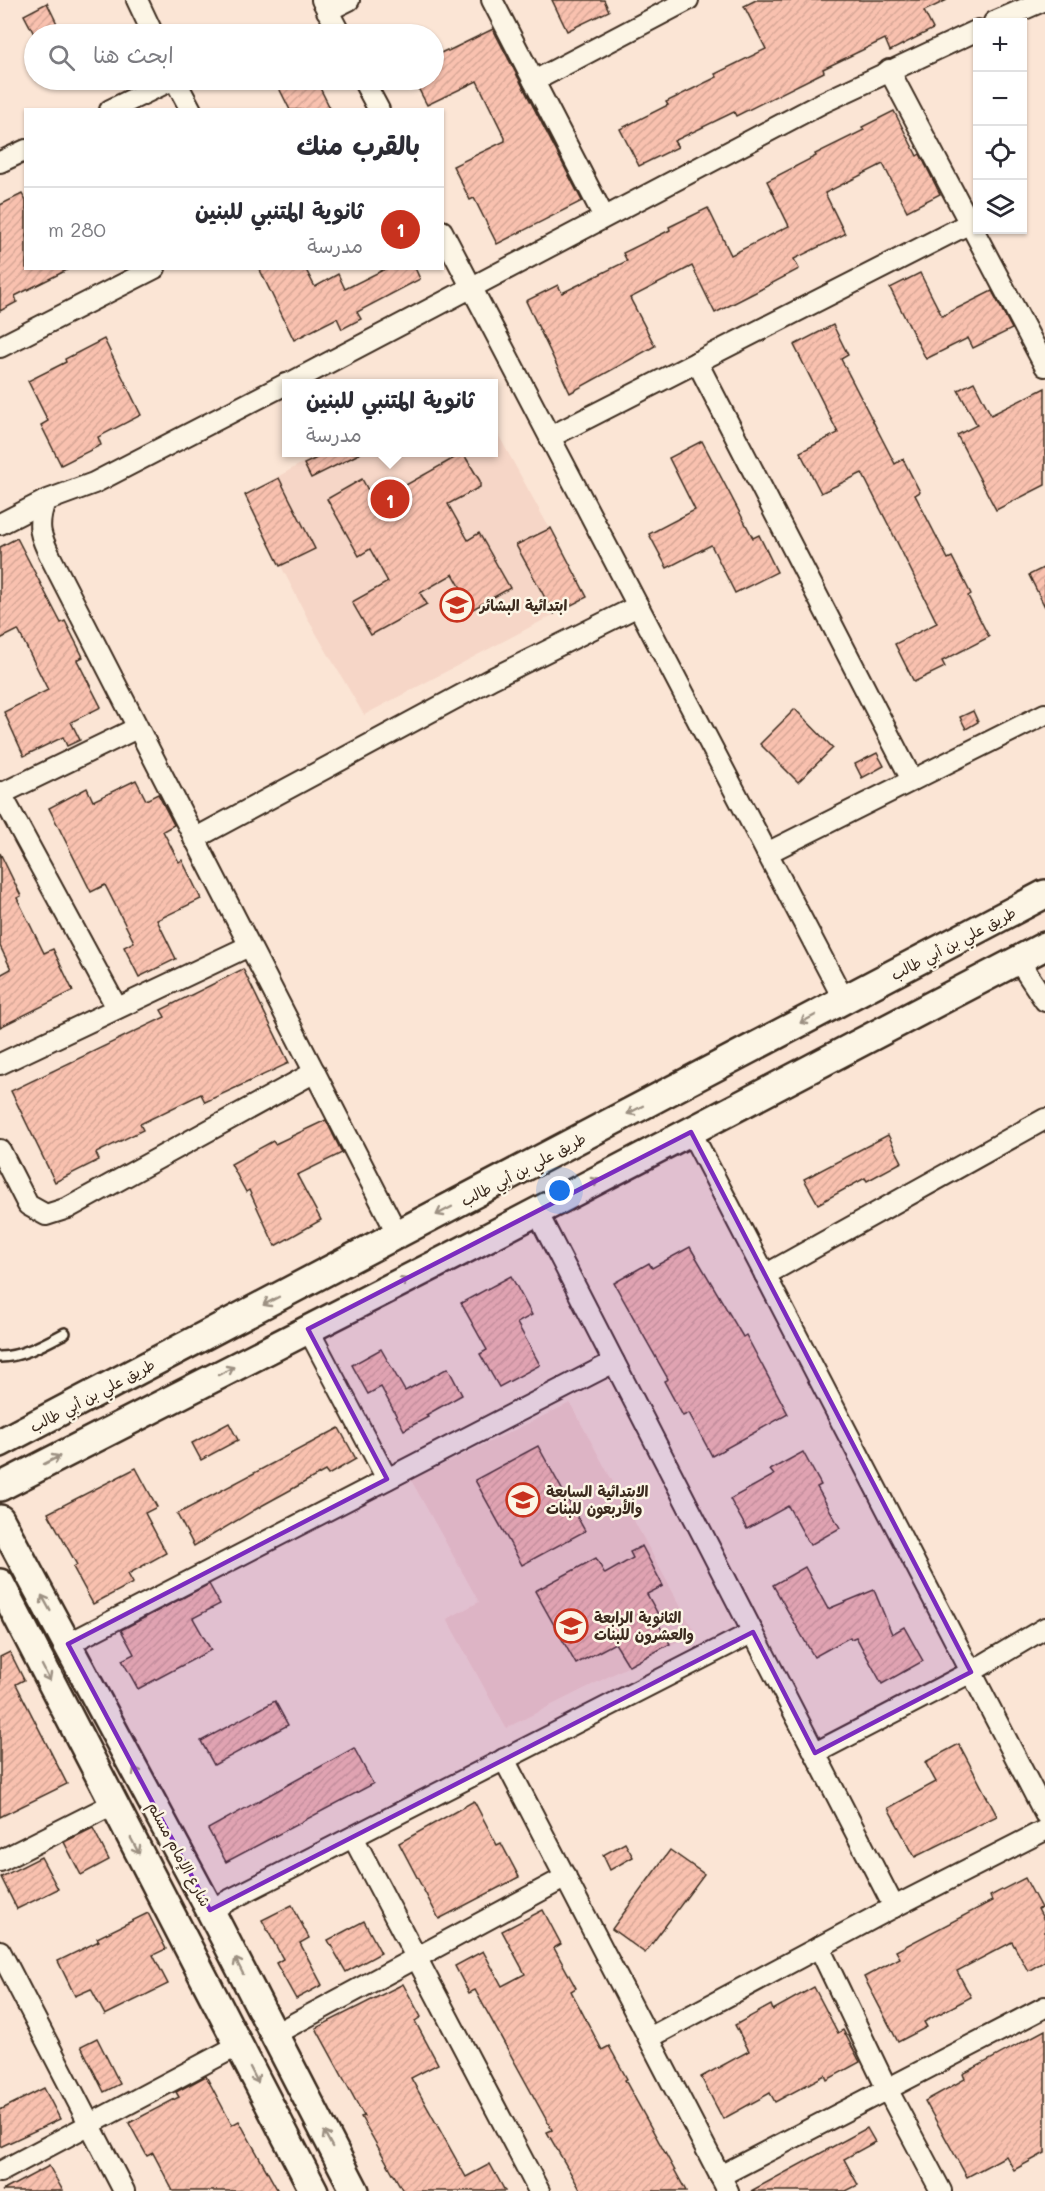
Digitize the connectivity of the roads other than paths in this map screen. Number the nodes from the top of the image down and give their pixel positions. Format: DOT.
graph roads {
  1 [pos="136,0"];
  2 [pos="349,0"];
  3 [pos="492,0"];
  4 [pos="688,0"];
  5 [pos="1044,0"];
  6 [pos="325,5"];
  7 [pos="1003,18"];
  8 [pos="148,24"];
  9 [pos="335,24"];
  10 [pos="973,32"];
  11 [pos="889,70"];
  12 [pos="534,81"];
  13 [pos="153,90"];
  14 [pos="180,90"];
  15 [pos="368,90"];
  16 [pos="114,108"];
  17 [pos="190,108"];
  18 [pos="378,108"];
  19 [pos="24,151"];
  20 [pos="0,162"];
  21 [pos="604,217"];
  22 [pos="970,223"];
  23 [pos="444,235"];
  24 [pos="151,270"];
  25 [pos="472,287"];
  26 [pos="0,346"];
  27 [pos="697,362"];
  28 [pos="1044,364"];
  29 [pos="297,379"];
  30 [pos="282,387"];
  31 [pos="550,437"];
  32 [pos="45,501"];
  33 [pos="0,524"];
  34 [pos="638,606"];
  35 [pos="1045,714"];
  36 [pos="137,728"];
  37 [pos="912,780"];
  38 [pos="1,793"];
  39 [pos="194,840"];
  40 [pos="767,853"];
  41 [pos="1045,894"];
  42 [pos="249,946"];
  43 [pos="1045,946"];
  44 [pos="1018,960"];
  45 [pos="844,1000"];
  46 [pos="1045,1001"];
  47 [pos="117,1008"];
  48 [pos="0,1064"];
  49 [pos="315,1072"];
  50 [pos="1045,1119"];
  51 [pos="691,1132"];
  52 [pos="0,1150"];
  53 [pos="537,1212"];
  54 [pos="398,1235"];
  55 [pos="765,1275"];
  56 [pos="308,1329"];
  57 [pos="65,1333"];
  58 [pos="0,1357"];
  59 [pos="614,1362"];
  60 [pos="0,1443"];
  61 [pos="387,1479"];
  62 [pos="0,1487"];
  63 [pos="0,1519"];
  64 [pos="0,1583"];
  65 [pos="1045,1628"];
  66 [pos="753,1632"];
  67 [pos="68,1644"];
  68 [pos="971,1672"];
  69 [pos="815,1753"];
  70 [pos="504,1759"];
  71 [pos="113,1804"];
  72 [pos="1045,1814"];
  73 [pos="1045,1830"];
  74 [pos="353,1837"];
  75 [pos="0,1862"];
  76 [pos="566,1877"];
  77 [pos="894,1906"];
  78 [pos="210,1910"];
  79 [pos="819,1947"];
  80 [pos="0,1951"];
  81 [pos="416,1958"];
  82 [pos="1045,2007"];
  83 [pos="273,2035"];
  84 [pos="649,2038"];
  85 [pos="239,2045"];
  86 [pos="887,2089"];
  87 [pos="89,2124"];
  88 [pos="0,2172"];
  89 [pos="724,2183"];
  90 [pos="124,2191"];
  91 [pos="314,2191"];
  92 [pos="355,2191"];
  93 [pos="538,2191"];
  94 [pos="941,2191"];
  1 -- 8 [label="street"];
  2 -- 6 [label="street"];
  3 -- 12 [label="street"];
  4 -- 12 [label="street"];
  5 -- 7 [label="street"];
  6 -- 9 [label="street"];
  10 -- 11 [label="street"];
  11 -- 21 [label="street"];
  11 -- 22 [label="street"];
  12 -- 21 [label="street"];
  13 -- 16 [label="street"];
  14 -- 17 [label="street"];
  15 -- 18 [label="street"];
  19 -- 20 [label="street"];
  21 -- 25 [label="street"];
  22 -- 27 [label="street"];
  22 -- 28 [label="street"];
  23 -- 25 [label="street"];
  24 -- 26 [label="street"];
  25 -- 29 [label="street"];
  25 -- 31 [label="street"];
  27 -- 31 [label="street"];
  27 -- 37 [label="street"];
  30 -- 32 [label="street"];
  31 -- 34 [label="street"];
  32 -- 33 [label="street"];
  32 -- 36 [label="street"];
  34 -- 39 [label="street"];
  34 -- 40 [label="street"];
  35 -- 37 [label="street"];
  36 -- 38 [label="street"];
  36 -- 39 [label="street"];
  37 -- 40 [label="street"];
  38 -- 47 [label="street"];
  39 -- 42 [label="street"];
  40 -- 45 [label="street"];
  41 -- 45 [label="main road, طريق علي بن أبي طالب"];
  42 -- 47 [label="street"];
  42 -- 49 [label="street"];
  43 -- 44 [label="main road"];
  44 -- 46 [label="street"];
  44 -- 51 [label="main road"];
  45 -- 54 [label="main road, طريق علي بن أبي طالب, one-way"];
  47 -- 48 [label="street"];
  49 -- 52 [label="street"];
  49 -- 54 [label="street"];
  50 -- 55 [label="street"];
  53 -- 51 [label="main road, one-way"];
  51 -- 55 [label="street"];
  56 -- 53 [label="main road, one-way"];
  53 -- 59 [label="street"];
  54 -- 60 [label="main road, طريق علي بن أبي طالب, one-way"];
  55 -- 68 [label="street"];
  56 -- 61 [label="street"];
  62 -- 56 [label="main road, one-way"];
  57 -- 58 [label="lane"];
  59 -- 61 [label="street"];
  59 -- 66 [label="street"];
  61 -- 67 [label="street"];
  67 -- 63 [label="main road, شارع الإمام مسلم, one-way"];
  64 -- 71 [label="main road, one-way"];
  65 -- 68 [label="street"];
  66 -- 69 [label="street"];
  66 -- 70 [label="street"];
  78 -- 67 [label="main road, شارع الإمام مسلم, one-way"];
  68 -- 69 [label="street"];
  68 -- 72 [label="street"];
  69 -- 77 [label="street"];
  70 -- 74 [label="street"];
  70 -- 76 [label="street"];
  71 -- 75 [label="street"];
  71 -- 85 [label="main road, one-way"];
  73 -- 77 [label="street"];
  74 -- 78 [label="street"];
  74 -- 81 [label="street"];
  76 -- 81 [label="street"];
  76 -- 84 [label="street"];
  77 -- 79 [label="street"];
  83 -- 78 [label="main road, شارع الإمام مسلم, one-way"];
  79 -- 84 [label="street"];
  79 -- 86 [label="street"];
  80 -- 87 [label="street"];
  81 -- 83 [label="street"];
  81 -- 93 [label="street"];
  82 -- 86 [label="street"];
  92 -- 83 [label="main road, شارع الإمام مسلم, one-way"];
  84 -- 89 [label="street"];
  85 -- 87 [label="street"];
  85 -- 91 [label="main road, one-way"];
  86 -- 89 [label="street"];
  86 -- 94 [label="street"];
  87 -- 88 [label="street"];
  87 -- 90 [label="street"];
}
